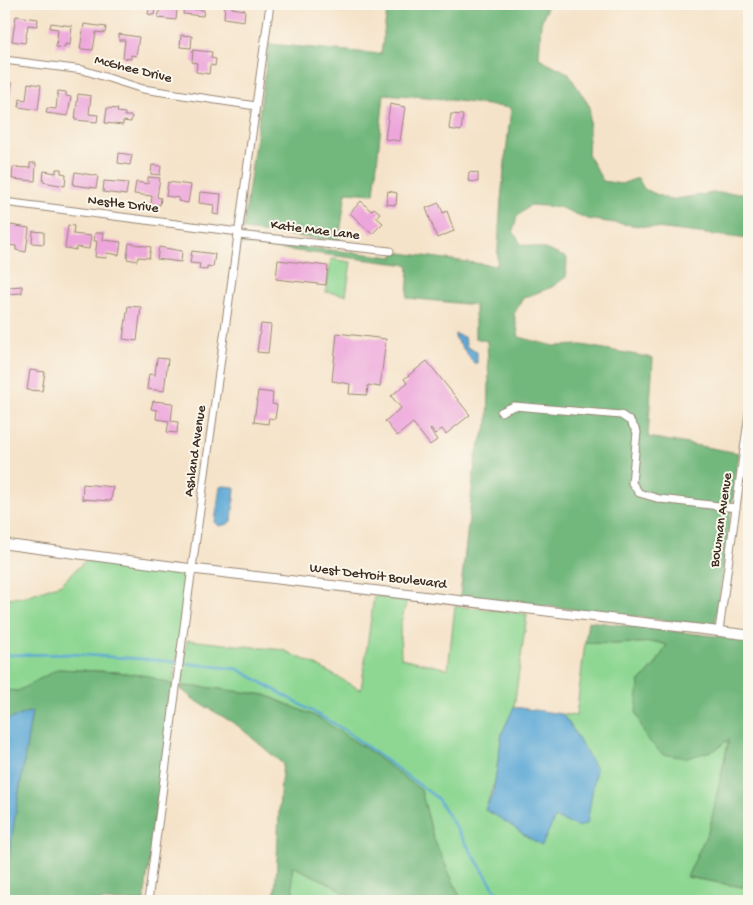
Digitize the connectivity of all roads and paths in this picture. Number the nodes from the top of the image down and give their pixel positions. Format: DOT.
graph roads {
  1 [pos="270,4"];
  2 [pos="4,60"];
  3 [pos="256,106"];
  4 [pos="4,202"];
  5 [pos="238,234"];
  6 [pos="390,251"];
  7 [pos="501,412"];
  8 [pos="749,413"];
  9 [pos="736,508"];
  10 [pos="4,544"];
  11 [pos="193,569"];
  12 [pos="719,631"];
  13 [pos="749,635"];
  14 [pos="148,901"];
  1 -- 3 [label="street, Ashland Avenue"];
  2 -- 3 [label="street, McGhee Drive"];
  3 -- 5 [label="street, Ashland Avenue"];
  4 -- 5 [label="street, Nestle Drive"];
  5 -- 6 [label="street, Katie Mae Lane"];
  5 -- 11 [label="street, Ashland Avenue"];
  7 -- 9 [label="street"];
  8 -- 9 [label="street, Bowman Avenue"];
  9 -- 12 [label="street, Bowman Avenue"];
  10 -- 11 [label="street, West Detroit Boulevard"];
  11 -- 12 [label="street, West Detroit Boulevard"];
  11 -- 14 [label="street, Ashland Avenue"];
  12 -- 13 [label="street, West Detroit Boulevard"];
}
